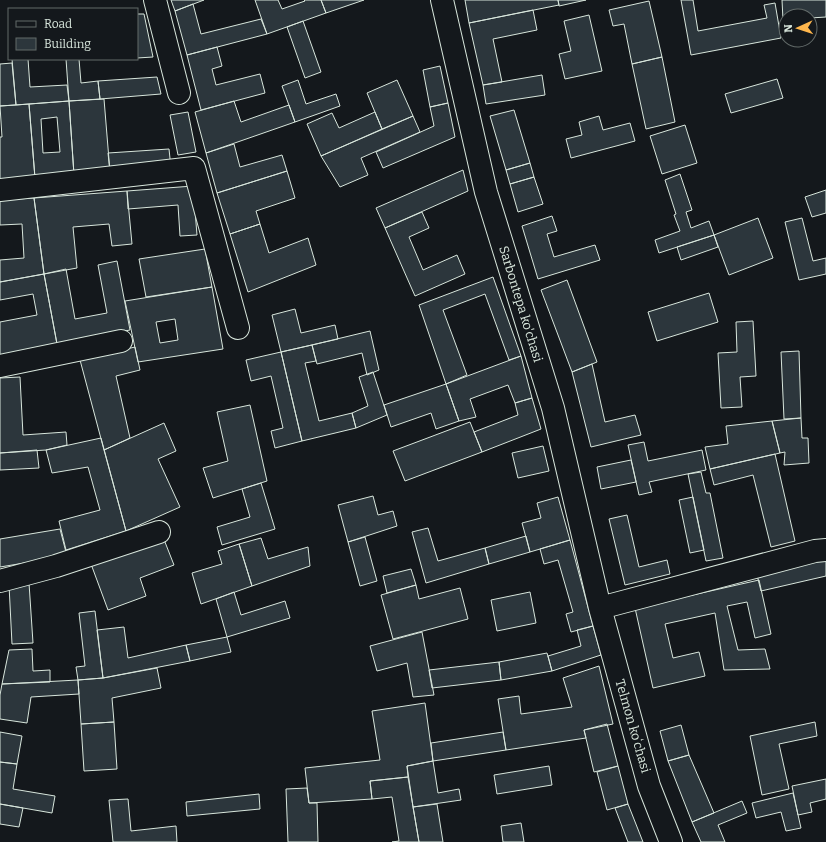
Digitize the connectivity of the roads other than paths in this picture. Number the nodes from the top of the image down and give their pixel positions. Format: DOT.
graph roads {
  1 [pos="155,0"];
  2 [pos="442,0"];
  3 [pos="179,93"];
  4 [pos="0,190"];
  5 [pos="238,328"];
  6 [pos="121,342"];
  7 [pos="0,366"];
  8 [pos="159,532"];
  9 [pos="826,550"];
  10 [pos="0,581"];
  11 [pos="600,608"];
  12 [pos="670,842"];
  1 -- 3 [label="street"];
  2 -- 11 [label="street, Sarbontepa ko'chasi"];
  4 -- 5 [label="street"];
  6 -- 7 [label="street"];
  8 -- 10 [label="street"];
  9 -- 11 [label="street"];
  11 -- 12 [label="street, Telmon koʻchasi"];
}
